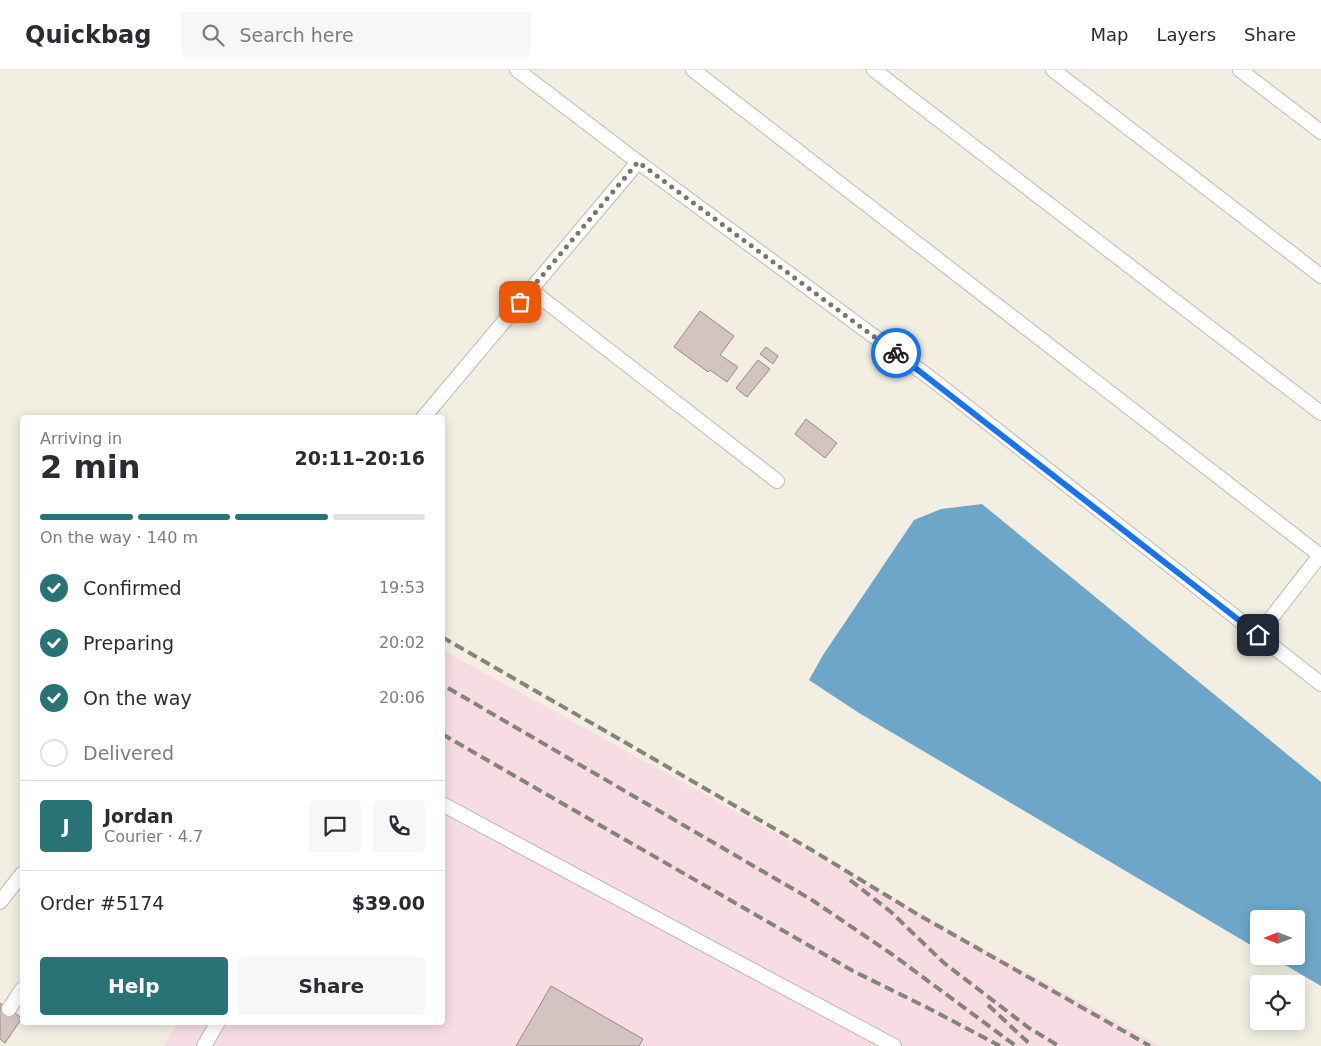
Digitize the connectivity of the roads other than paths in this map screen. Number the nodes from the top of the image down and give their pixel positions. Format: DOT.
graph roads {
  1 [pos="517,70"];
  2 [pos="693,70"];
  3 [pos="874,70"];
  4 [pos="1053,70"];
  5 [pos="1240,70"];
  6 [pos="1321,132"];
  7 [pos="638,162"];
  8 [pos="1321,276"];
  9 [pos="531,290"];
  10 [pos="1321,414"];
  11 [pos="426,415"];
  12 [pos="777,481"];
  13 [pos="1321,555"];
  14 [pos="1258,635"];
  15 [pos="1321,684"];
  16 [pos="445,806"];
  17 [pos="20,877"];
  18 [pos="0,902"];
  19 [pos="20,992"];
  20 [pos="9,1009"];
  21 [pos="216,1025"];
  22 [pos="204,1046"];
  23 [pos="894,1046"];
  1 -- 7 [label="lane"];
  2 -- 13 [label="lane"];
  3 -- 10 [label="lane"];
  4 -- 8 [label="lane"];
  5 -- 6 [label="lane"];
  7 -- 9 [label="lane"];
  7 -- 14 [label="lane"];
  9 -- 11 [label="lane"];
  9 -- 12 [label="lane"];
  13 -- 14 [label="lane"];
  14 -- 15 [label="lane"];
  16 -- 23 [label="lane"];
  17 -- 18 [label="lane"];
  19 -- 20 [label="lane"];
  21 -- 22 [label="lane"];
}
